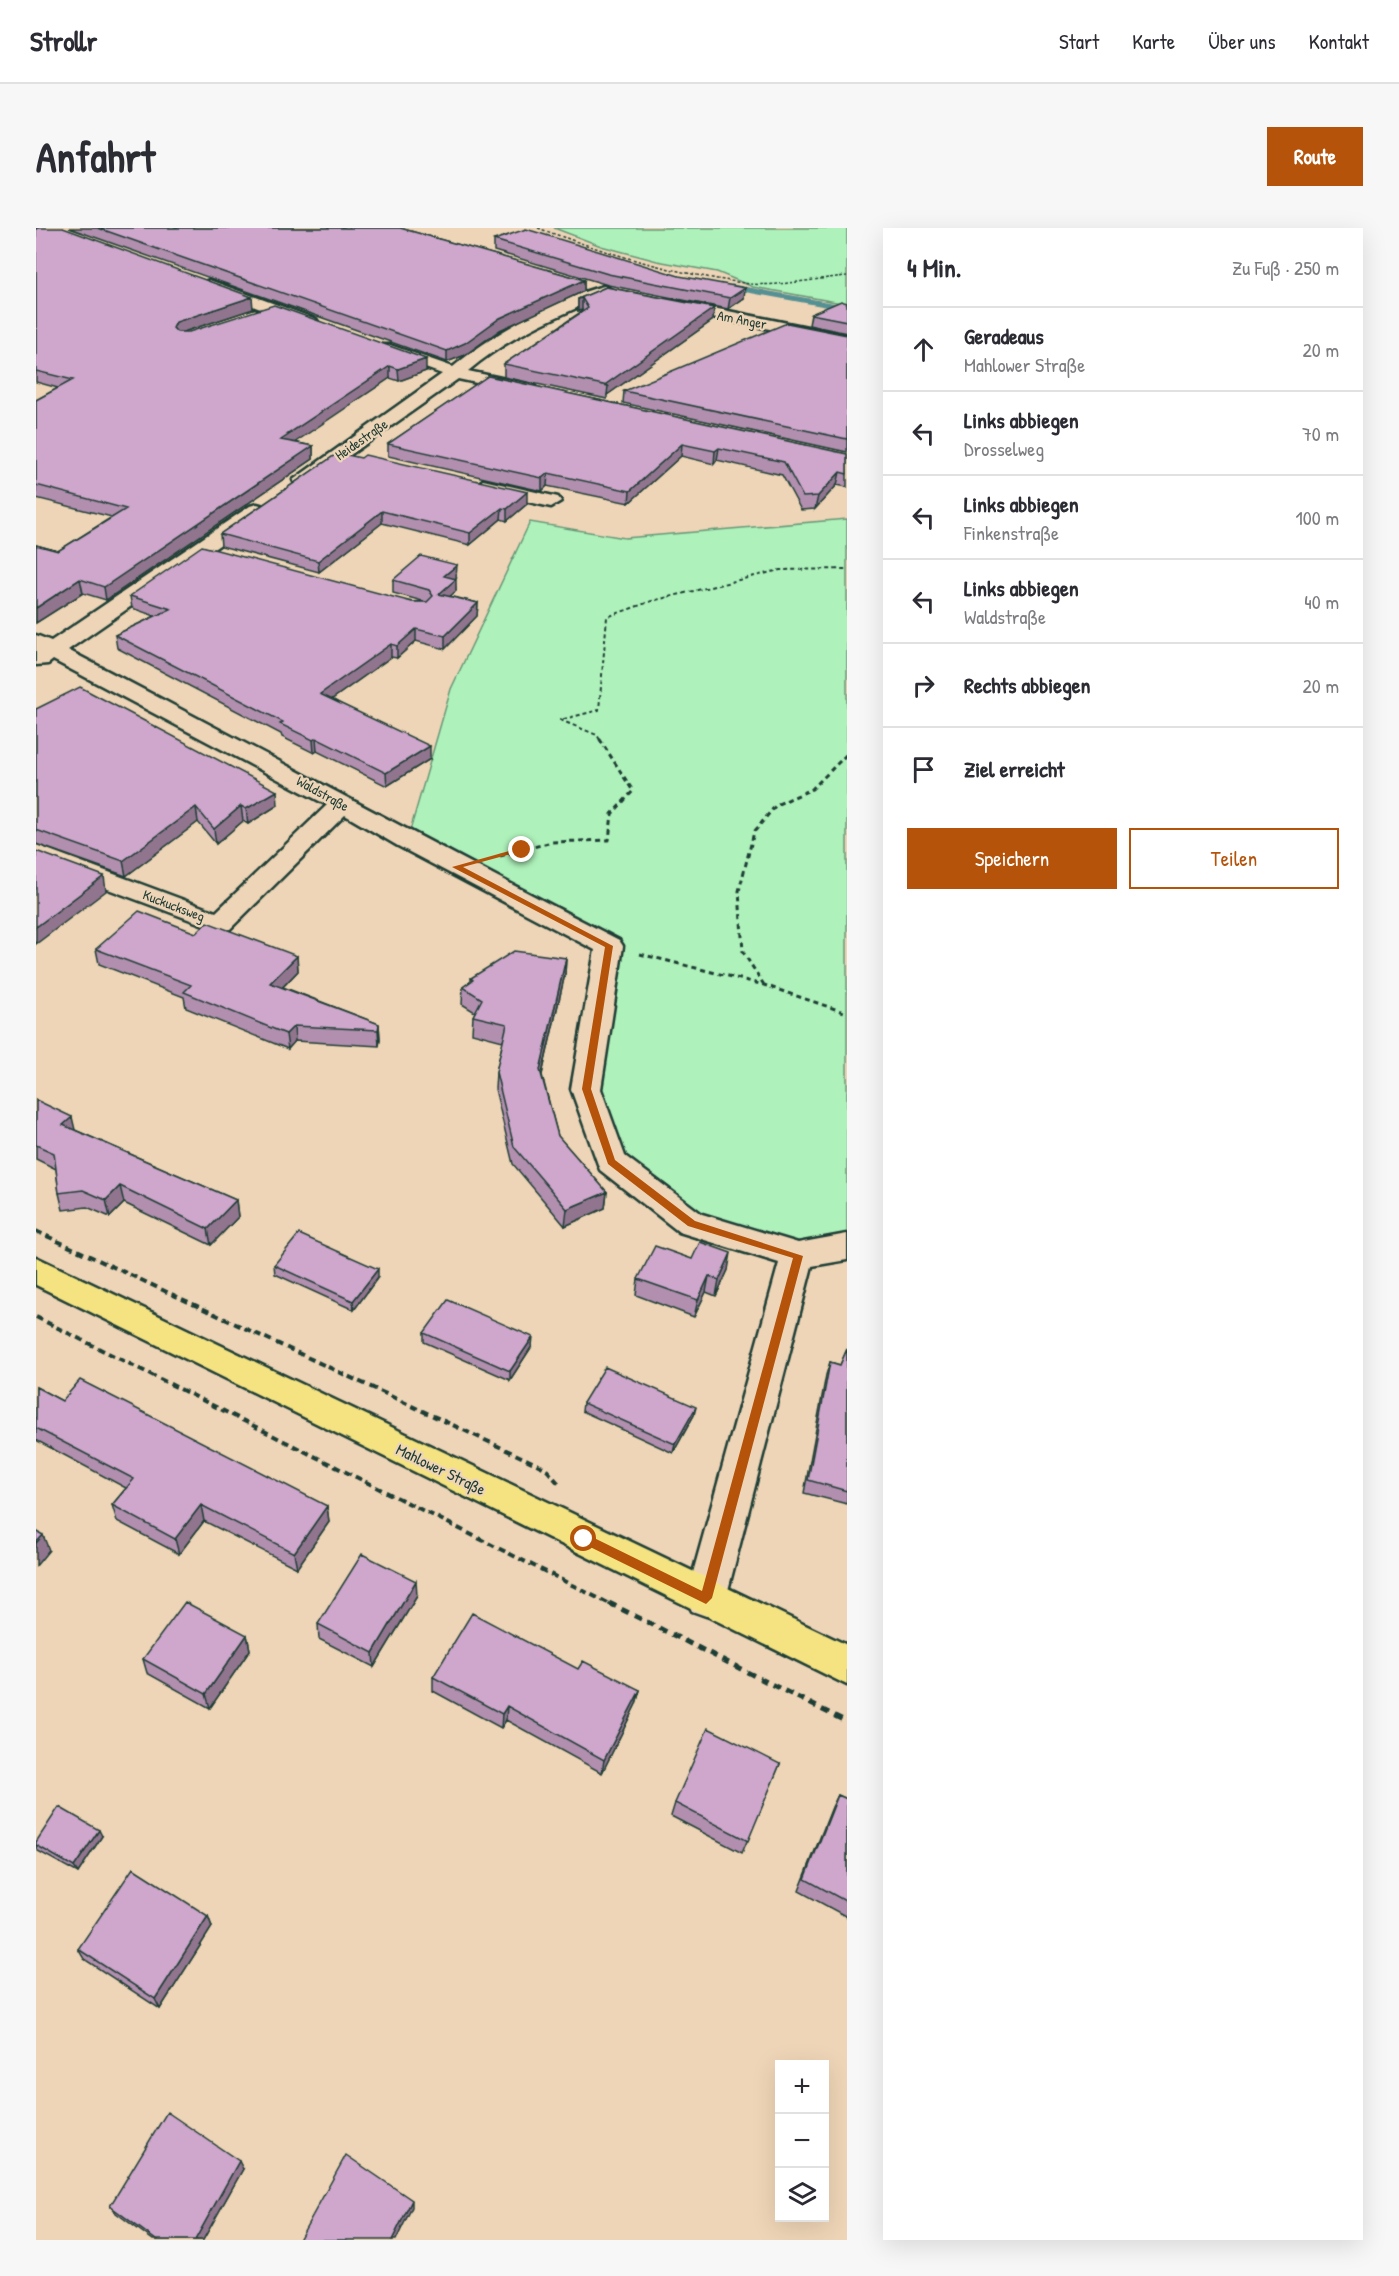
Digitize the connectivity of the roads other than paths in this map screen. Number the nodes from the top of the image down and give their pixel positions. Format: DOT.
graph roads {
  1 [pos="193,279"];
  2 [pos="582,284"];
  3 [pos="652,300"];
  4 [pos="274,309"];
  5 [pos="252,316"];
  6 [pos="329,328"];
  7 [pos="847,340"];
  8 [pos="372,344"];
  9 [pos="455,373"];
  10 [pos="547,394"];
  11 [pos="341,453"];
  12 [pos="364,459"];
  13 [pos="470,483"];
  14 [pos="551,501"];
  15 [pos="200,549"];
  16 [pos="224,555"];
  17 [pos="42,651"];
  18 [pos="343,803"];
  19 [pos="36,853"];
  20 [pos="847,1246"];
  21 [pos="798,1256"];
  22 [pos="36,1270"];
  23 [pos="706,1598"];
  24 [pos="847,1666"];
  1 -- 4 [label="street"];
  2 -- 9 [label="street, Heidestraße"];
  3 -- 7 [label="street, Am Anger"];
  4 -- 5 [label="street"];
  4 -- 6 [label="street"];
  8 -- 9 [label="street"];
  9 -- 10 [label="street"];
  9 -- 11 [label="street, Heidestraße"];
  11 -- 12 [label="street"];
  11 -- 15 [label="street, Heidestraße"];
  13 -- 14 [label="street"];
  15 -- 16 [label="street"];
  15 -- 17 [label="street, Heidestraße"];
  17 -- 18 [label="street, Waldstraße"];
  18 -- 19 [label="street, Kuckucksweg"];
  18 -- 21 [label="street, Waldstraße"];
  20 -- 21 [label="street"];
  21 -- 23 [label="street"];
  22 -- 23 [label="main road, Mahlower Straße"];
  23 -- 24 [label="main road, Mahlower Straße"];
}
